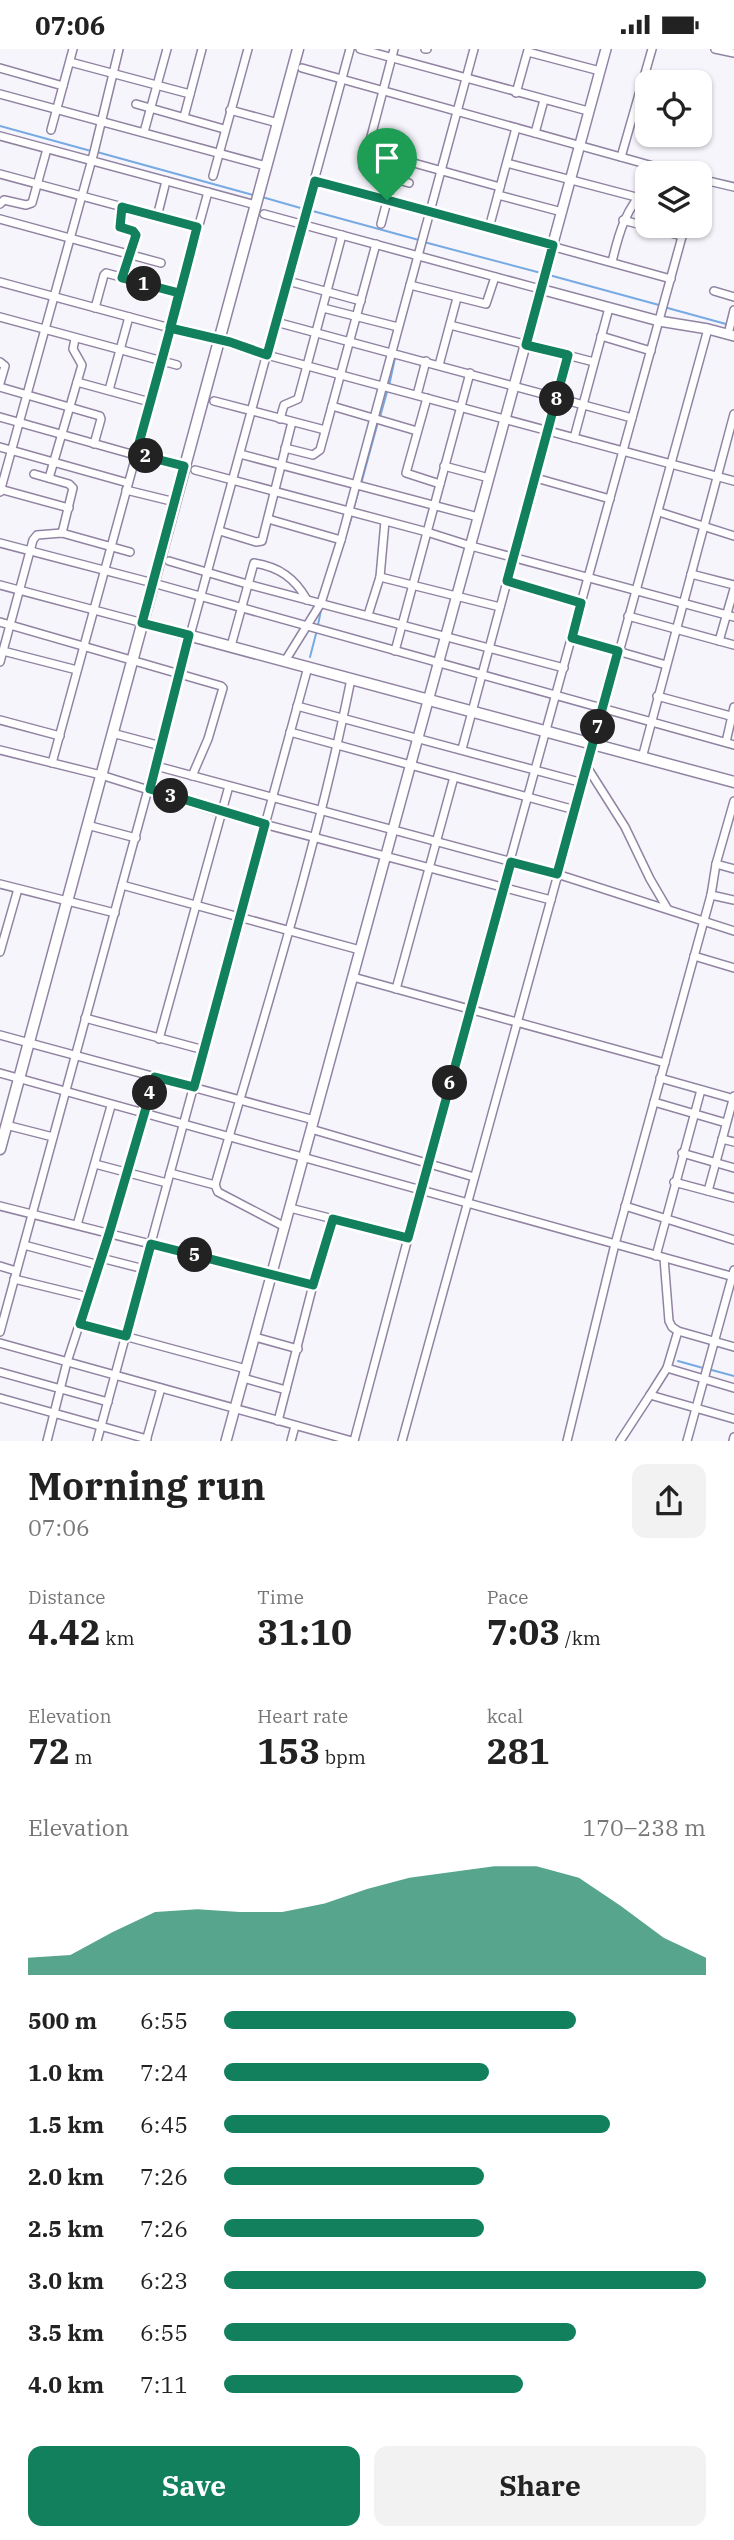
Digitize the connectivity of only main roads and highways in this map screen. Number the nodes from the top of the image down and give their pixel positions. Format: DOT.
graph roads {
  1 [pos="297,49"];
  2 [pos="142,623"];
  3 [pos="734,782"];
  4 [pos="0,1149"];
  1 -- 2 [label="main road"];
  2 -- 3 [label="main road"];
  2 -- 4 [label="main road"];
}
